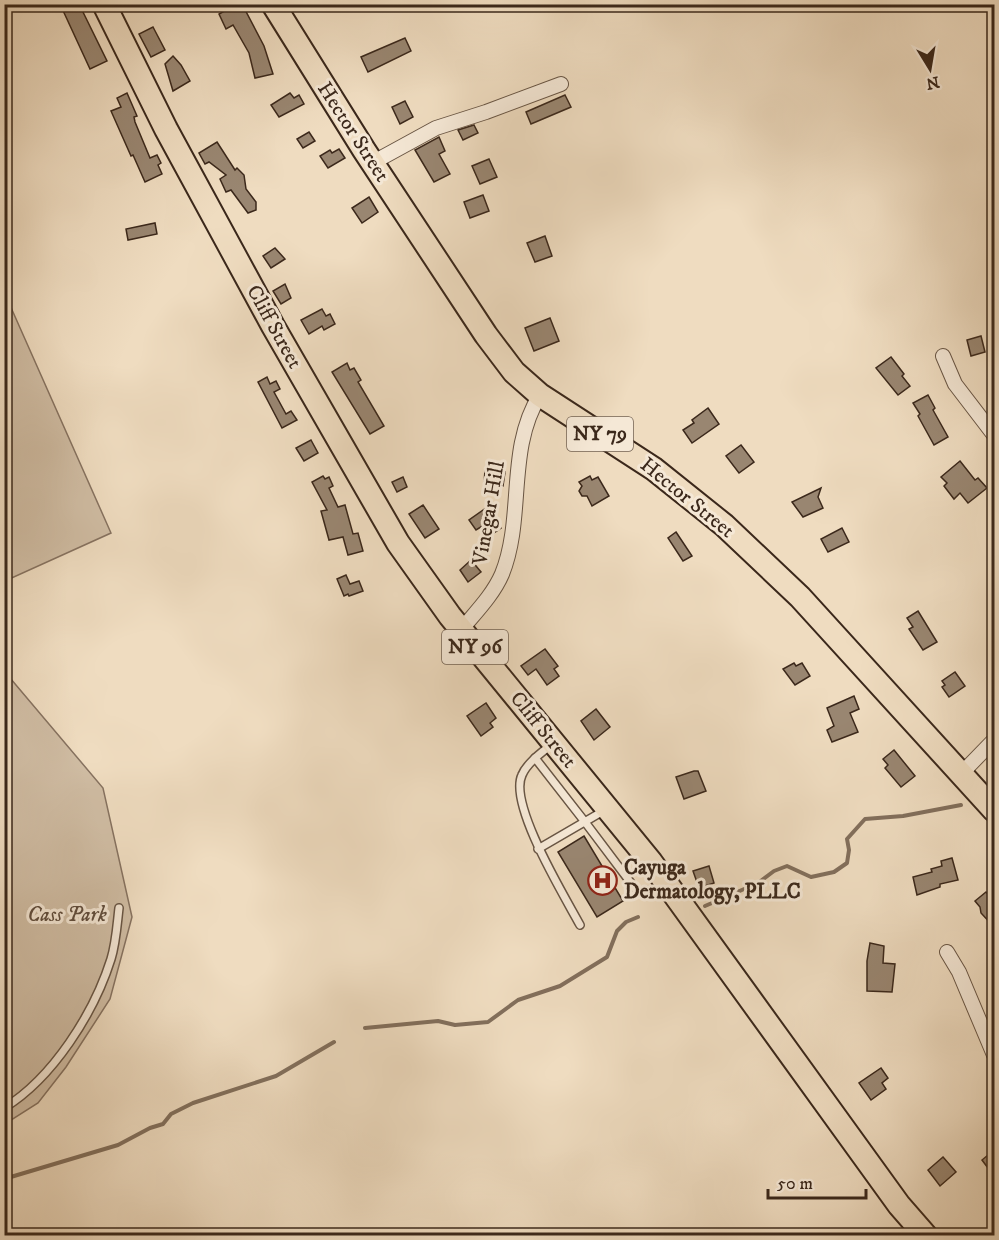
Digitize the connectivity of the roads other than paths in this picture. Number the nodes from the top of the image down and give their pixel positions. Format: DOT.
graph roads {
  1 [pos="104,4"];
  2 [pos="273,4"];
  3 [pos="561,84"];
  4 [pos="372,163"];
  5 [pos="943,356"];
  6 [pos="540,395"];
  7 [pos="994,435"];
  8 [pos="461,630"];
  9 [pos="994,740"];
  10 [pos="553,743"];
  11 [pos="535,759"];
  12 [pos="961,774"];
  13 [pos="607,808"];
  14 [pos="994,810"];
  15 [pos="585,822"];
  16 [pos="538,849"];
  17 [pos="672,890"];
  18 [pos="119,908"];
  19 [pos="580,925"];
  20 [pos="947,952"];
  21 [pos="994,1055"];
  22 [pos="4,1108"];
  23 [pos="926,1236"];
  1 -- 8 [label="main road, Cliff Street / NY 96"];
  2 -- 4 [label="main road, Hector Street / NY 79"];
  3 -- 4 [label="street"];
  4 -- 6 [label="main road, Hector Street / NY 79"];
  5 -- 7 [label="street"];
  6 -- 8 [label="street, Vinegar Hill"];
  6 -- 12 [label="main road, Hector Street / NY 79"];
  8 -- 10 [label="main road, Cliff Street / NY 96"];
  9 -- 12 [label="street"];
  10 -- 11 [label="lane"];
  10 -- 13 [label="main road, Cliff Street / NY 96"];
  11 -- 15 [label="lane"];
  11 -- 16 [label="lane"];
  12 -- 14 [label="main road, Hector Street / NY 79"];
  13 -- 15 [label="lane"];
  13 -- 17 [label="main road, Cliff Street / NY 96"];
  15 -- 16 [label="lane"];
  15 -- 17 [label="lane"];
  16 -- 19 [label="lane"];
  17 -- 23 [label="main road, Cliff Street / NY 96"];
  18 -- 22 [label="lane"];
  20 -- 21 [label="street"];
}
